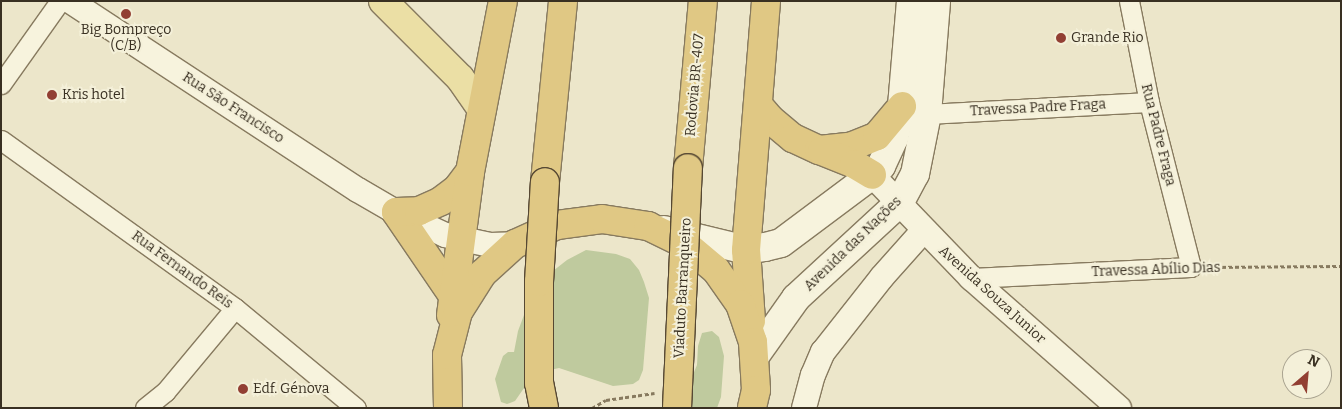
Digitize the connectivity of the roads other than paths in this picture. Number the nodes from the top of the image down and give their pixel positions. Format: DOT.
graph roads {
  1 [pos="60,1"];
  2 [pos="70,1"];
  3 [pos="383,1"];
  4 [pos="503,1"];
  5 [pos="563,1"];
  6 [pos="704,1"];
  7 [pos="766,1"];
  8 [pos="911,1"];
  9 [pos="936,1"];
  10 [pos="1129,1"];
  11 [pos="1,84"];
  12 [pos="1149,102"];
  13 [pos="758,105"];
  14 [pos="482,109"];
  15 [pos="914,110"];
  16 [pos="1,140"];
  17 [pos="819,150"];
  18 [pos="688,168"];
  19 [pos="470,172"];
  20 [pos="872,175"];
  21 [pos="900,202"];
  22 [pos="396,212"];
  23 [pos="648,226"];
  24 [pos="923,231"];
  25 [pos="462,240"];
  26 [pos="515,244"];
  27 [pos="746,250"];
  28 [pos="1191,267"];
  29 [pos="971,278"];
  30 [pos="454,297"];
  31 [pos="235,308"];
  32 [pos="754,349"];
  33 [pos="447,355"];
  34 [pos="145,408"];
  35 [pos="356,408"];
  36 [pos="448,408"];
  37 [pos="544,408"];
  38 [pos="677,408"];
  39 [pos="752,408"];
  40 [pos="804,408"];
  41 [pos="1119,408"];
  1 -- 11 [label="street"];
  2 -- 22 [label="street, Rua São Francisco"];
  3 -- 14 [label="main road"];
  4 -- 14 [label="highway"];
  5 -- 37 [label="highway, bridge"];
  6 -- 18 [label="highway, Rodovia BR-407"];
  7 -- 13 [label="highway"];
  8 -- 15 [label="main road, Avenida das Nações"];
  9 -- 15 [label="main road, Avenida das Nações"];
  10 -- 12 [label="street, Rua Padre Fraga"];
  12 -- 15 [label="street, Travessa Padre Fraga"];
  12 -- 28 [label="street, Rua Padre Fraga"];
  13 -- 17 [label="highway"];
  13 -- 27 [label="highway"];
  14 -- 19 [label="highway"];
  15 -- 17 [label="highway"];
  15 -- 20 [label="main road, Avenida das Nações"];
  15 -- 21 [label="main road, Avenida das Nações"];
  16 -- 31 [label="street, Rua Fernando Reis"];
  17 -- 20 [label="highway"];
  18 -- 38 [label="highway, Viaduto Barranqueiro, bridge"];
  19 -- 22 [label="highway"];
  19 -- 25 [label="highway"];
  20 -- 21 [label="street, Avenida Souza Junior"];
  20 -- 27 [label="main road, Avenida das Nações"];
  21 -- 24 [label="street, Avenida Souza Junior"];
  21 -- 32 [label="main road, Avenida das Nações"];
  22 -- 25 [label="street, Rua São Francisco"];
  22 -- 30 [label="highway"];
  23 -- 26 [label="highway"];
  23 -- 27 [label="main road, Avenida das Nações"];
  23 -- 32 [label="highway"];
  24 -- 29 [label="street, Avenida Souza Junior"];
  24 -- 40 [label="street"];
  25 -- 26 [label="street, Rua São Francisco"];
  25 -- 30 [label="highway"];
  26 -- 33 [label="highway"];
  27 -- 32 [label="highway"];
  28 -- 29 [label="street, Travessa Abílio Dias"];
  29 -- 41 [label="street, Avenida Souza Junior"];
  30 -- 33 [label="highway"];
  31 -- 34 [label="street"];
  31 -- 35 [label="street, Rua Fernando Reis"];
  32 -- 39 [label="highway"];
  33 -- 36 [label="highway"];
}
